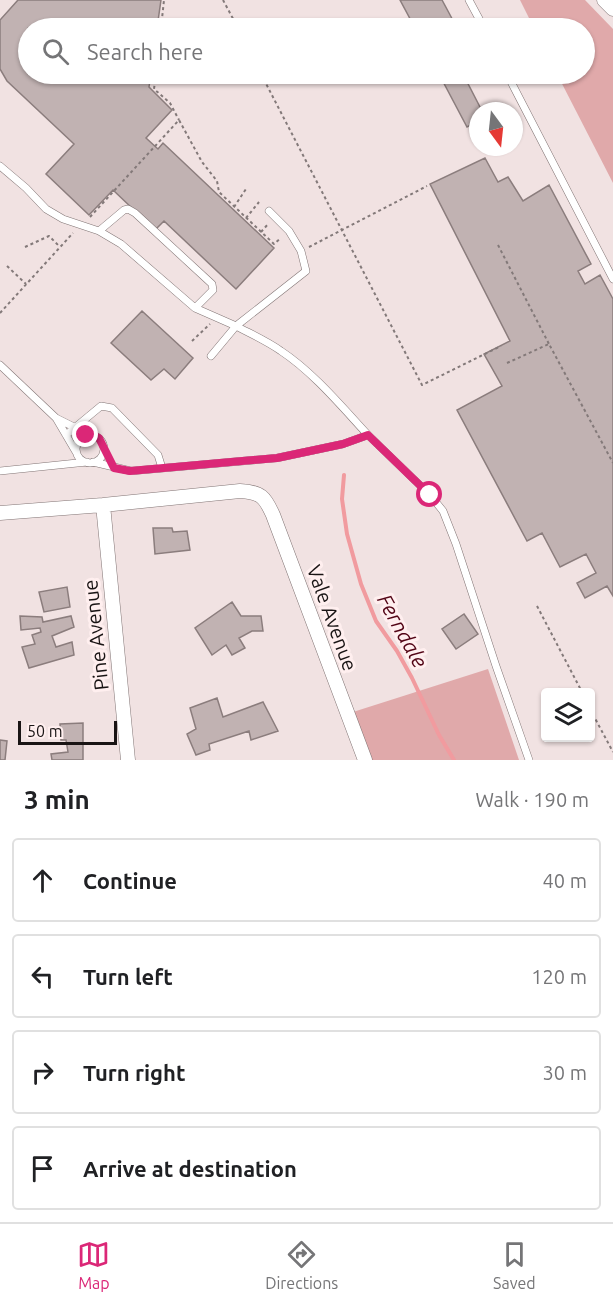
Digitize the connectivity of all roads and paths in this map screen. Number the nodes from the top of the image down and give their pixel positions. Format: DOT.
graph roads {
  1 [pos="164,0"];
  2 [pos="223,0"];
  3 [pos="470,0"];
  4 [pos="604,0"];
  5 [pos="613,9"];
  6 [pos="162,18"];
  7 [pos="233,18"];
  8 [pos="479,18"];
  9 [pos="155,84"];
  10 [pos="266,84"];
  11 [pos="512,84"];
  12 [pos="179,120"];
  13 [pos="0,165"];
  14 [pos="427,186"];
  15 [pos="246,189"];
  16 [pos="260,202"];
  17 [pos="234,207"];
  18 [pos="269,211"];
  19 [pos="90,217"];
  20 [pos="246,218"];
  21 [pos="343,230"];
  22 [pos="75,231"];
  23 [pos="99,231"];
  24 [pos="282,237"];
  25 [pos="498,245"];
  26 [pos="25,247"];
  27 [pos="60,247"];
  28 [pos="301,251"];
  29 [pos="7,266"];
  30 [pos="613,279"];
  31 [pos="26,285"];
  32 [pos="195,308"];
  33 [pos="0,313"];
  34 [pos="210,324"];
  35 [pos="236,326"];
  36 [pos="192,341"];
  37 [pos="549,344"];
  38 [pos="501,346"];
  39 [pos="211,357"];
  40 [pos="507,363"];
  41 [pos="0,365"];
  42 [pos="56,418"];
  43 [pos="76,428"];
  44 [pos="66,435"];
  45 [pos="90,435"];
  46 [pos="368,435"];
  47 [pos="104,447"];
  48 [pos="77,454"];
  49 [pos="90,462"];
  50 [pos="613,463"];
  51 [pos="114,468"];
  52 [pos="162,468"];
  53 [pos="0,471"];
  54 [pos="102,505"];
  55 [pos="0,513"];
  56 [pos="537,606"];
  57 [pos="579,688"];
  58 [pos="595,717"];
  59 [pos="613,752"];
  60 [pos="128,760"];
  61 [pos="364,760"];
  62 [pos="529,760"];
  1 -- 6 [label="path"];
  2 -- 7 [label="path"];
  3 -- 8 [label="lane"];
  4 -- 5 [label="street"];
  9 -- 12 [label="path"];
  10 -- 21 [label="path"];
  11 -- 30 [label="lane"];
  12 -- 17 [label="path"];
  12 -- 19 [label="path"];
  13 -- 23 [label="lane"];
  14 -- 21 [label="path"];
  15 -- 17 [label="path"];
  16 -- 20 [label="path"];
  17 -- 20 [label="path"];
  18 -- 28 [label="lane"];
  20 -- 24 [label="path"];
  21 -- 28 [label="path"];
  21 -- 38 [label="path"];
  22 -- 27 [label="path"];
  23 -- 32 [label="lane"];
  23 -- 32 [label="lane"];
  25 -- 37 [label="path"];
  26 -- 27 [label="path"];
  27 -- 31 [label="path"];
  28 -- 35 [label="lane"];
  29 -- 31 [label="path"];
  31 -- 33 [label="path"];
  32 -- 35 [label="lane"];
  34 -- 36 [label="path"];
  35 -- 39 [label="lane"];
  35 -- 46 [label="lane"];
  37 -- 40 [label="path"];
  37 -- 50 [label="path"];
  41 -- 42 [label="lane"];
  42 -- 43 [label="lane"];
  42 -- 44 [label="lane"];
  43 -- 44 [label="lane"];
  43 -- 45 [label="lane"];
  43 -- 52 [label="lane"];
  44 -- 48 [label="lane"];
  45 -- 47 [label="lane"];
  45 -- 48 [label="lane"];
  46 -- 52 [label="lane"];
  46 -- 62 [label="lane"];
  47 -- 49 [label="lane"];
  47 -- 51 [label="lane"];
  48 -- 49 [label="lane"];
  49 -- 51 [label="lane"];
  49 -- 53 [label="lane"];
  51 -- 52 [label="lane"];
  54 -- 55 [label="street"];
  54 -- 60 [label="street, Pine Avenue"];
  54 -- 61 [label="street, Vale Avenue"];
  56 -- 57 [label="path"];
  58 -- 59 [label="path"];
}
